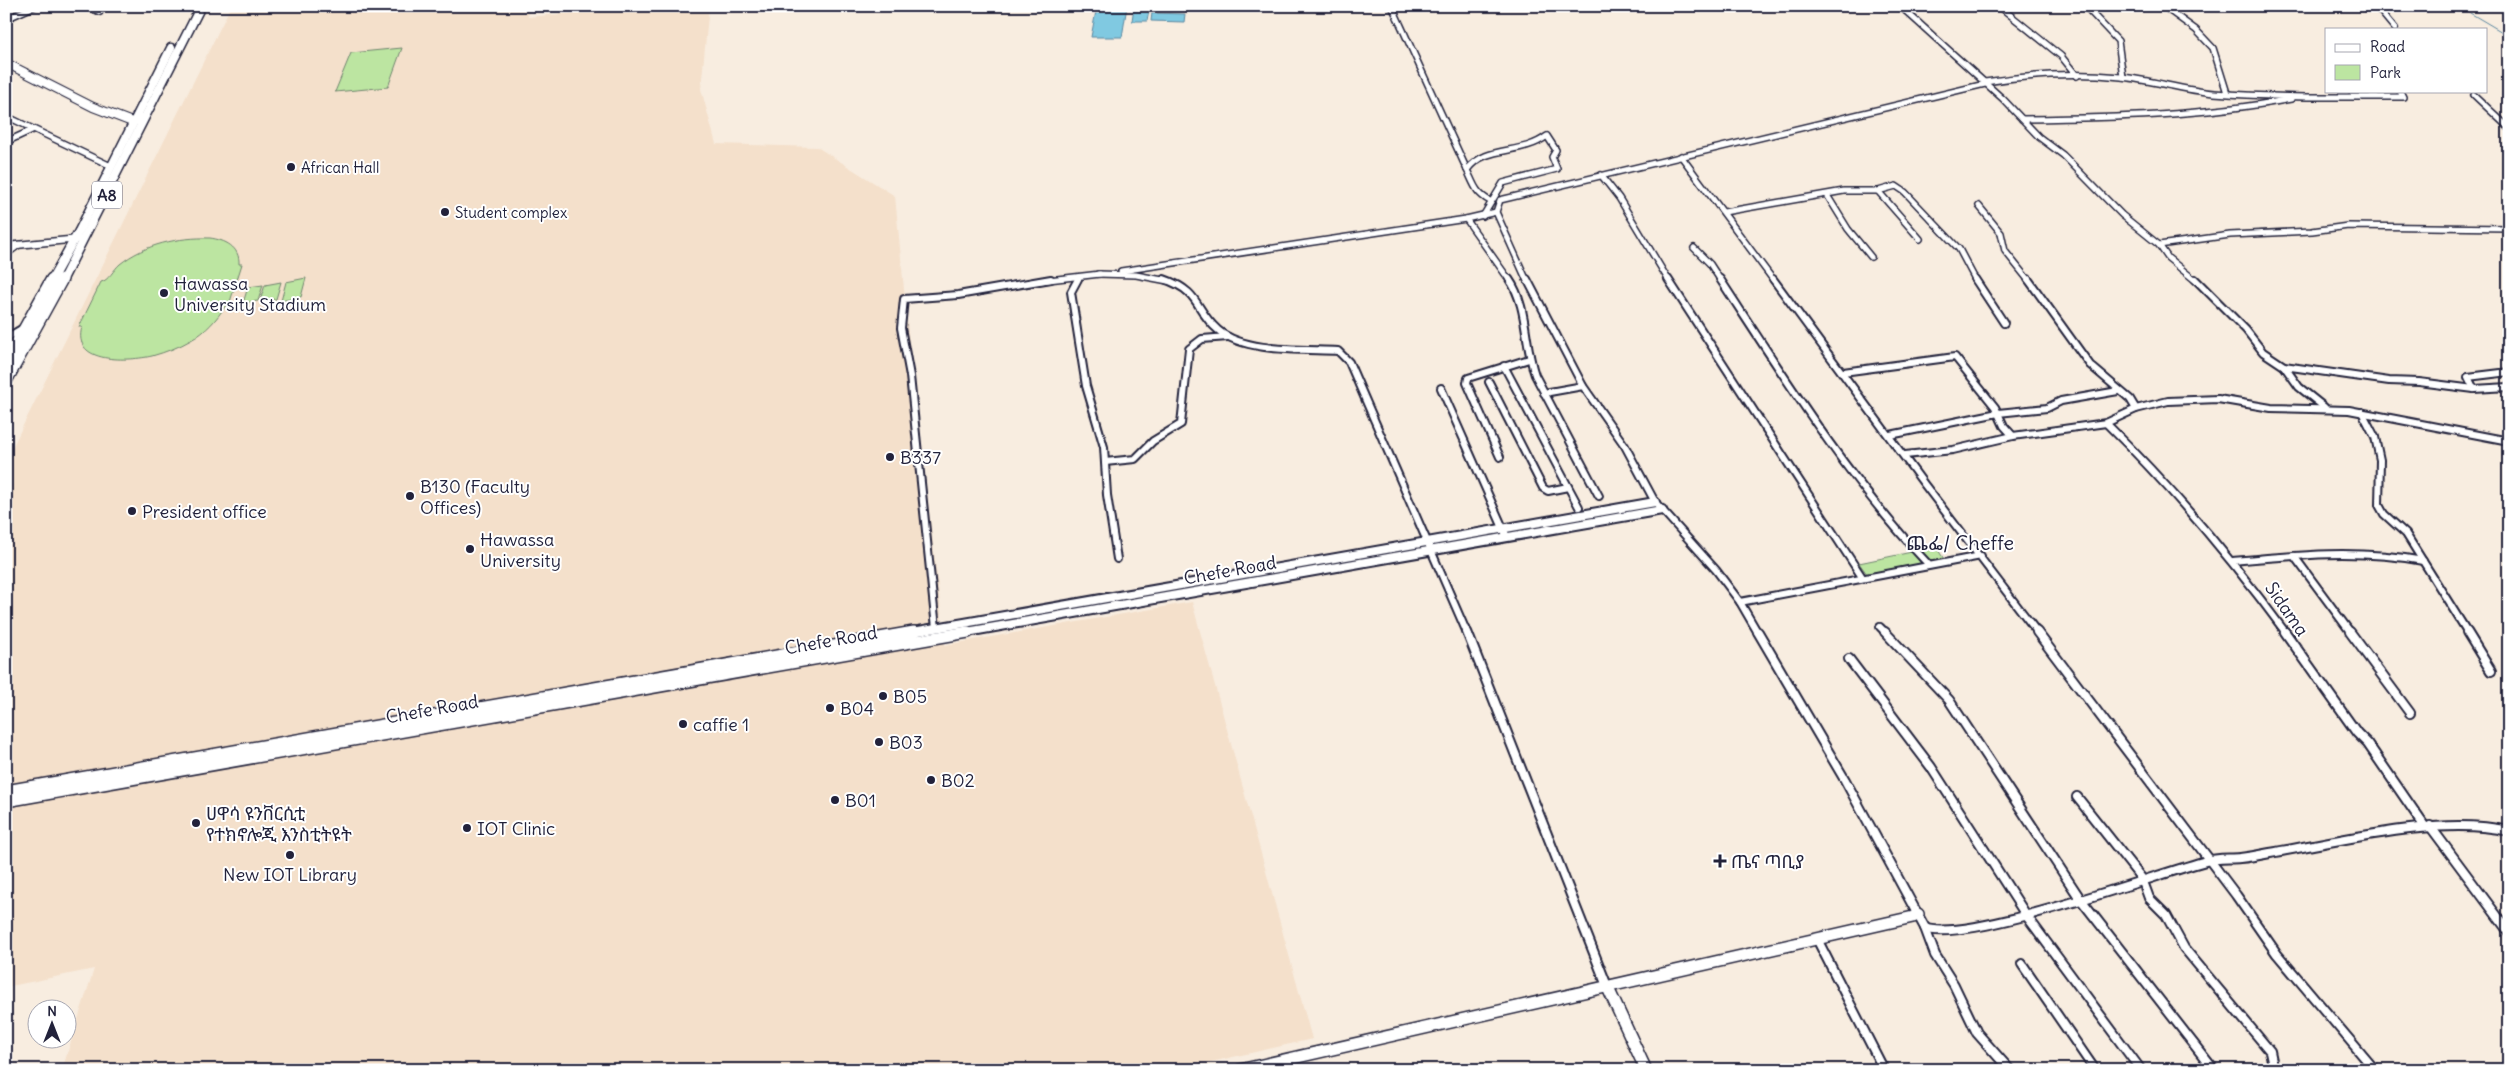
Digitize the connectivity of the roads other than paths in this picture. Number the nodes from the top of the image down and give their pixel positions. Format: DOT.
graph roads {
  1 [pos="35,6"];
  2 [pos="86,6"];
  3 [pos="192,6"];
  4 [pos="201,6"];
  5 [pos="1392,6"];
  6 [pos="1900,6"];
  7 [pos="1999,6"];
  8 [pos="2085,6"];
  9 [pos="2163,6"];
  10 [pos="2376,6"];
  11 [pos="100,12"];
  12 [pos="6,19"];
  13 [pos="2394,28"];
  14 [pos="8,60"];
  15 [pos="2077,76"];
  16 [pos="2123,77"];
  17 [pos="1985,84"];
  18 [pos="2400,92"];
  19 [pos="2227,93"];
  20 [pos="2474,95"];
  21 [pos="2296,97"];
  22 [pos="6,116"];
  23 [pos="137,119"];
  24 [pos="2022,119"];
  25 [pos="2509,128"];
  26 [pos="32,130"];
  27 [pos="6,142"];
  28 [pos="1681,156"];
  29 [pos="111,166"];
  30 [pos="1467,170"];
  31 [pos="1601,175"];
  32 [pos="1878,191"];
  33 [pos="1827,194"];
  34 [pos="1490,201"];
  35 [pos="1979,206"];
  36 [pos="1496,212"];
  37 [pos="1724,212"];
  38 [pos="1483,216"];
  39 [pos="1466,219"];
  40 [pos="2509,228"];
  41 [pos="1920,239"];
  42 [pos="78,241"];
  43 [pos="2158,245"];
  44 [pos="17,247"];
  45 [pos="6,248"];
  46 [pos="1694,248"];
  47 [pos="6,254"];
  48 [pos="1871,257"];
  49 [pos="1098,274"];
  50 [pos="1079,277"];
  51 [pos="2004,323"];
  52 [pos="26,327"];
  53 [pos="1229,337"];
  54 [pos="6,338"];
  55 [pos="1528,359"];
  56 [pos="6,362"];
  57 [pos="1504,366"];
  58 [pos="2284,366"];
  59 [pos="1843,372"];
  60 [pos="2509,372"];
  61 [pos="6,381"];
  62 [pos="1489,382"];
  63 [pos="1583,386"];
  64 [pos="2509,387"];
  65 [pos="1441,388"];
  66 [pos="2474,389"];
  67 [pos="2118,391"];
  68 [pos="1544,393"];
  69 [pos="2324,408"];
  70 [pos="2136,409"];
  71 [pos="2362,412"];
  72 [pos="1998,414"];
  73 [pos="2106,423"];
  74 [pos="1890,435"];
  75 [pos="2013,436"];
  76 [pos="2509,441"];
  77 [pos="1905,455"];
  78 [pos="1500,457"];
  79 [pos="1105,462"];
  80 [pos="1568,487"];
  81 [pos="1599,496"];
  82 [pos="1655,502"];
  83 [pos="1579,507"];
  84 [pos="1662,510"];
  85 [pos="1505,533"];
  86 [pos="1429,547"];
  87 [pos="1981,556"];
  88 [pos="2294,556"];
  89 [pos="1117,559"];
  90 [pos="2233,560"];
  91 [pos="2423,561"];
  92 [pos="1928,564"];
  93 [pos="1862,577"];
  94 [pos="1740,602"];
  95 [pos="1880,627"];
  96 [pos="936,628"];
  97 [pos="1849,659"];
  98 [pos="2491,671"];
  99 [pos="2410,713"];
  100 [pos="6,791"];
  101 [pos="2077,797"];
  102 [pos="6,801"];
  103 [pos="2428,826"];
  104 [pos="2509,831"];
  105 [pos="2209,860"];
  106 [pos="2142,879"];
  107 [pos="2080,897"];
  108 [pos="1918,914"];
  109 [pos="2026,915"];
  110 [pos="1925,928"];
  111 [pos="2509,932"];
  112 [pos="1817,939"];
  113 [pos="2022,964"];
  114 [pos="1607,986"];
  115 [pos="1288,1064"];
  116 [pos="1240,1070"];
  117 [pos="1646,1070"];
  118 [pos="1884,1070"];
  119 [pos="2010,1070"];
  120 [pos="2095,1070"];
  121 [pos="2141,1070"];
  122 [pos="2214,1070"];
  123 [pos="2274,1070"];
  124 [pos="2374,1070"];
  1 -- 12 [label="street"];
  2 -- 11 [label="street"];
  3 -- 23 [label="highway, A8"];
  4 -- 23 [label="highway, A8"];
  5 -- 30 [label="street"];
  6 -- 17 [label="street"];
  7 -- 15 [label="street"];
  8 -- 16 [label="street"];
  9 -- 19 [label="street"];
  10 -- 13 [label="street"];
  14 -- 23 [label="main road"];
  15 -- 16 [label="street"];
  15 -- 17 [label="street"];
  16 -- 19 [label="street"];
  17 -- 24 [label="street"];
  17 -- 28 [label="street"];
  18 -- 21 [label="street"];
  19 -- 21 [label="street"];
  20 -- 25 [label="street"];
  21 -- 24 [label="street"];
  22 -- 26 [label="street"];
  23 -- 29 [label="highway, A8"];
  23 -- 42 [label="highway, A8"];
  24 -- 43 [label="street"];
  26 -- 27 [label="street"];
  26 -- 29 [label="street"];
  28 -- 31 [label="street"];
  28 -- 37 [label="street"];
  29 -- 42 [label="highway, A8"];
  30 -- 34 [label="street"];
  30 -- 34 [label="street"];
  31 -- 36 [label="street"];
  31 -- 93 [label="street"];
  32 -- 33 [label="street"];
  32 -- 41 [label="street"];
  32 -- 51 [label="street"];
  33 -- 37 [label="street"];
  33 -- 48 [label="street"];
  34 -- 38 [label="street"];
  35 -- 67 [label="street"];
  36 -- 38 [label="street"];
  36 -- 63 [label="street"];
  37 -- 59 [label="street"];
  38 -- 39 [label="street"];
  39 -- 49 [label="street"];
  39 -- 55 [label="street"];
  40 -- 43 [label="street"];
  42 -- 44 [label="street"];
  42 -- 52 [label="highway, A8"];
  42 -- 61 [label="highway, A8"];
  43 -- 58 [label="street"];
  44 -- 45 [label="street"];
  44 -- 47 [label="street"];
  46 -- 92 [label="street"];
  49 -- 50 [label="street"];
  49 -- 53 [label="street"];
  50 -- 79 [label="street"];
  50 -- 96 [label="street"];
  52 -- 54 [label="street"];
  52 -- 56 [label="highway, A8"];
  53 -- 79 [label="street"];
  53 -- 86 [label="street"];
  55 -- 57 [label="street"];
  55 -- 68 [label="street"];
  57 -- 78 [label="street"];
  57 -- 80 [label="street"];
  58 -- 66 [label="street"];
  58 -- 69 [label="street"];
  59 -- 72 [label="street"];
  59 -- 74 [label="street"];
  60 -- 66 [label="street"];
  62 -- 80 [label="street"];
  63 -- 68 [label="street"];
  63 -- 82 [label="street"];
  64 -- 66 [label="street"];
  65 -- 85 [label="street"];
  67 -- 70 [label="street"];
  67 -- 72 [label="street"];
  68 -- 81 [label="street"];
  69 -- 70 [label="street"];
  69 -- 71 [label="street"];
  70 -- 73 [label="street"];
  71 -- 76 [label="street"];
  71 -- 91 [label="street"];
  72 -- 74 [label="street"];
  72 -- 75 [label="street"];
  73 -- 75 [label="street"];
  73 -- 90 [label="street, Sidama"];
  74 -- 77 [label="street"];
  75 -- 77 [label="street"];
  77 -- 87 [label="street"];
  79 -- 89 [label="street"];
  80 -- 83 [label="street"];
  82 -- 84 [label="street"];
  82 -- 85 [label="street, Chefe Road"];
  84 -- 85 [label="street, Chefe Road"];
  84 -- 94 [label="street"];
  85 -- 86 [label="street, Chefe Road"];
  86 -- 96 [label="street, Chefe Road"];
  86 -- 102 [label="street, Chefe Road"];
  86 -- 114 [label="street"];
  87 -- 92 [label="street"];
  87 -- 105 [label="street"];
  88 -- 90 [label="street"];
  88 -- 91 [label="street"];
  88 -- 99 [label="street"];
  90 -- 103 [label="street, Sidama"];
  91 -- 98 [label="street"];
  92 -- 93 [label="street"];
  93 -- 94 [label="street"];
  94 -- 108 [label="street"];
  95 -- 107 [label="street"];
  96 -- 100 [label="street, Chefe Road"];
  97 -- 109 [label="street"];
  101 -- 106 [label="street"];
  103 -- 104 [label="street"];
  103 -- 105 [label="street"];
  103 -- 111 [label="street, Sidama"];
  105 -- 106 [label="street"];
  105 -- 124 [label="street"];
  106 -- 107 [label="street"];
  106 -- 123 [label="street"];
  107 -- 109 [label="street"];
  107 -- 122 [label="street"];
  108 -- 110 [label="street"];
  108 -- 112 [label="street"];
  109 -- 110 [label="street"];
  109 -- 121 [label="street"];
  110 -- 119 [label="street"];
  112 -- 114 [label="street"];
  112 -- 118 [label="street"];
  113 -- 120 [label="street"];
  114 -- 115 [label="street"];
  114 -- 117 [label="street"];
  115 -- 116 [label="street"];
}
